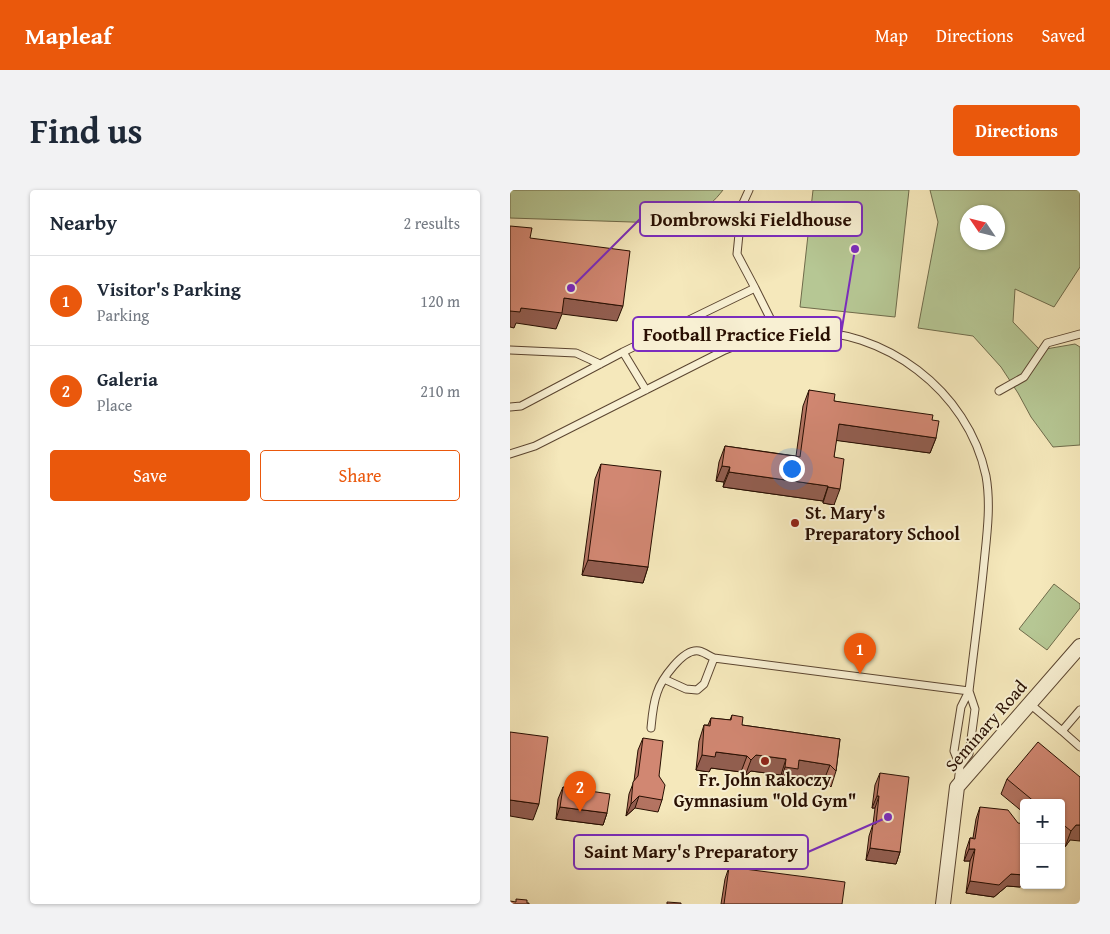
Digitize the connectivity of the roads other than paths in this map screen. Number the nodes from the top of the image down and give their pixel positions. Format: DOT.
graph roads {
  1 [pos="749,190"];
  2 [pos="755,288"];
  3 [pos="778,334"];
  4 [pos="1080,334"];
  5 [pos="510,350"];
  6 [pos="623,352"];
  7 [pos="600,364"];
  8 [pos="646,390"];
  9 [pos="998,391"];
  10 [pos="510,407"];
  11 [pos="510,454"];
  12 [pos="1079,648"];
  13 [pos="714,658"];
  14 [pos="664,679"];
  15 [pos="969,690"];
  16 [pos="1030,704"];
  17 [pos="1080,710"];
  18 [pos="650,728"];
  19 [pos="1062,731"];
  20 [pos="1080,746"];
  21 [pos="960,766"];
  22 [pos="958,787"];
  23 [pos="943,904"];
  1 -- 2 [label="lane"];
  2 -- 3 [label="lane"];
  2 -- 6 [label="lane"];
  3 -- 8 [label="lane"];
  3 -- 15 [label="lane"];
  4 -- 9 [label="lane"];
  5 -- 7 [label="lane"];
  6 -- 7 [label="lane"];
  6 -- 8 [label="lane"];
  7 -- 10 [label="lane"];
  8 -- 11 [label="lane"];
  12 -- 16 [label="street, Seminary Road"];
  13 -- 14 [label="lane"];
  13 -- 14 [label="lane"];
  13 -- 15 [label="lane"];
  14 -- 18 [label="lane"];
  15 -- 21 [label="lane"];
  15 -- 21 [label="lane"];
  16 -- 19 [label="lane"];
  16 -- 22 [label="street, Seminary Road"];
  17 -- 19 [label="lane"];
  19 -- 20 [label="lane"];
  21 -- 22 [label="lane"];
  22 -- 23 [label="street, Seminary Road"];
}
